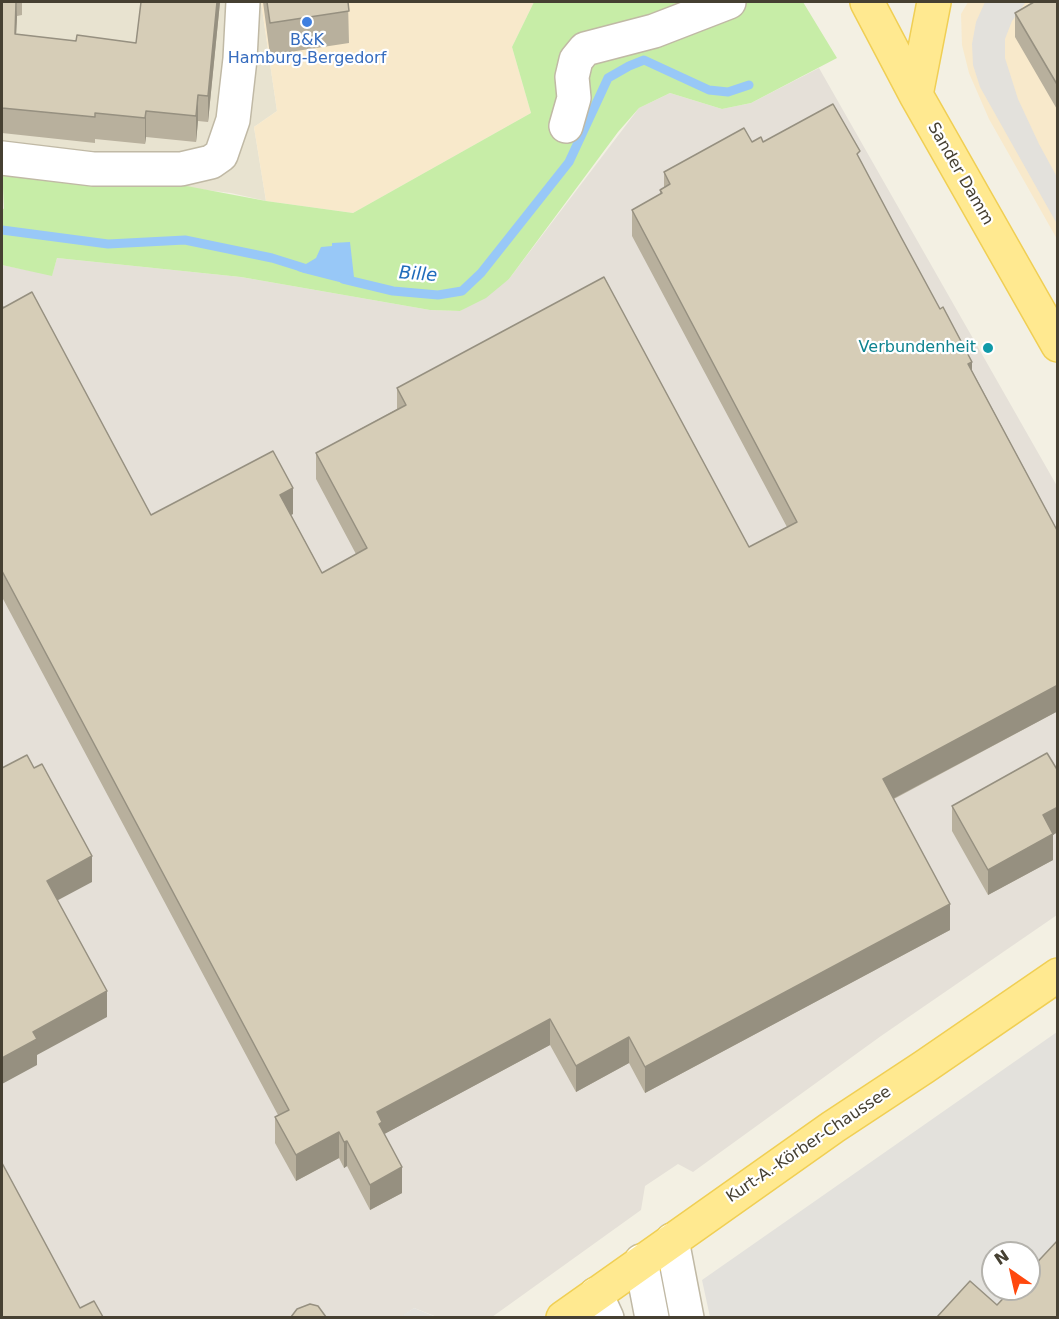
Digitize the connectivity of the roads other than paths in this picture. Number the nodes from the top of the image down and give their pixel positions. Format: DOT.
graph roads {
  1 [pos="243,2"];
  2 [pos="729,2"];
  3 [pos="867,2"];
  4 [pos="933,2"];
  5 [pos="916,95"];
  6 [pos="566,126"];
  7 [pos="2,158"];
  8 [pos="1058,345"];
  9 [pos="1058,975"];
  10 [pos="672,1240"];
  11 [pos="641,1261"];
  12 [pos="601,1306"];
  13 [pos="563,1317"];
  14 [pos="652,1317"];
  15 [pos="687,1317"];
  1 -- 7 [label="lane"];
  2 -- 6 [label="lane"];
  3 -- 5 [label="main road, Sander Damm"];
  4 -- 5 [label="main road"];
  5 -- 8 [label="main road, Sander Damm"];
  9 -- 10 [label="main road, Kurt-A.-Körber-Chaussee"];
  10 -- 11 [label="main road, Kurt-A.-Körber-Chaussee"];
  10 -- 15 [label="lane"];
  11 -- 12 [label="main road, Kurt-A.-Körber-Chaussee"];
  11 -- 14 [label="lane"];
  12 -- 13 [label="main road, Kurt-A.-Körber-Chaussee"];
}
